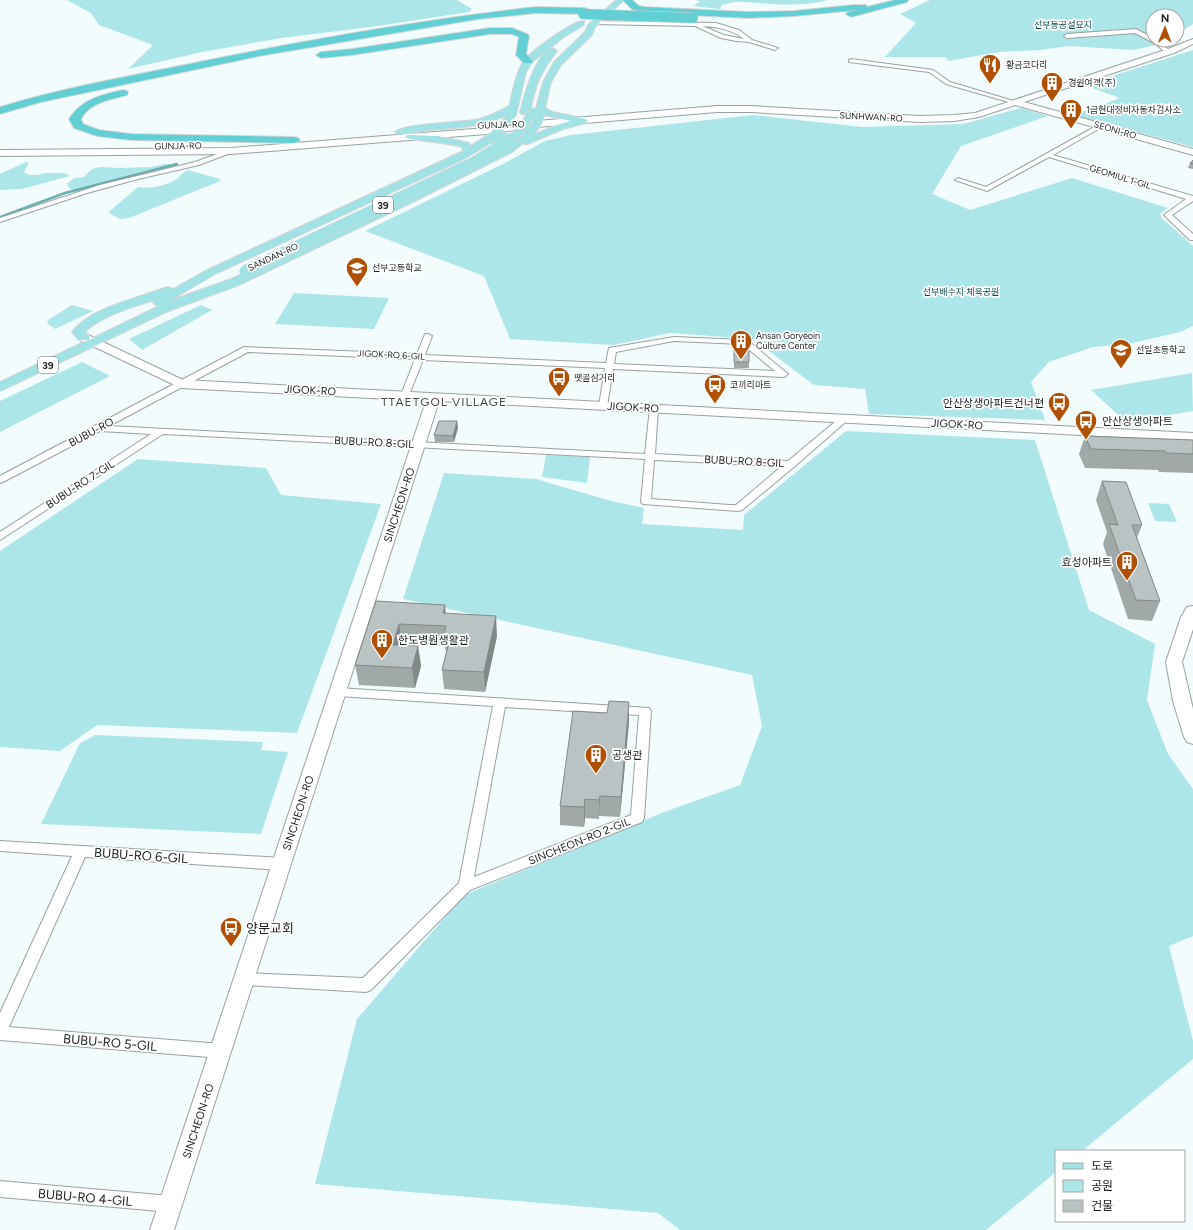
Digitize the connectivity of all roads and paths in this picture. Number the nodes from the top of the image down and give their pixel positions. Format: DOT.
graph roads {
  1 [pos="609,0"];
  2 [pos="620,0"];
  3 [pos="627,0"];
  4 [pos="887,0"];
  5 [pos="904,0"];
  6 [pos="863,7"];
  7 [pos="584,16"];
  8 [pos="695,20"];
  9 [pos="593,25"];
  10 [pos="577,34"];
  11 [pos="1067,36"];
  12 [pos="750,41"];
  13 [pos="1193,41"];
  14 [pos="775,48"];
  15 [pos="1168,52"];
  16 [pos="528,60"];
  17 [pos="851,61"];
  18 [pos="149,86"];
  19 [pos="131,91"];
  20 [pos="38,99"];
  21 [pos="1014,102"];
  22 [pos="0,105"];
  23 [pos="513,108"];
  24 [pos="0,111"];
  25 [pos="532,111"];
  26 [pos="0,116"];
  27 [pos="583,121"];
  28 [pos="537,124"];
  29 [pos="1100,126"];
  30 [pos="472,129"];
  31 [pos="400,132"];
  32 [pos="410,136"];
  33 [pos="510,136"];
  34 [pos="294,140"];
  35 [pos="489,140"];
  36 [pos="0,148"];
  37 [pos="231,151"];
  38 [pos="468,152"];
  39 [pos="1193,152"];
  40 [pos="0,153"];
  41 [pos="83,153"];
  42 [pos="1048,155"];
  43 [pos="0,158"];
  44 [pos="958,180"];
  45 [pos="1192,198"];
  46 [pos="0,220"];
  47 [pos="1193,238"];
  48 [pos="211,272"];
  49 [pos="158,307"];
  50 [pos="428,336"];
  51 [pos="90,339"];
  52 [pos="420,357"];
  53 [pos="610,366"];
  54 [pos="0,375"];
  55 [pos="181,384"];
  56 [pos="0,387"];
  57 [pos="405,395"];
  58 [pos="434,397"];
  59 [pos="603,406"];
  60 [pos="654,408"];
  61 [pos="845,418"];
  62 [pos="98,428"];
  63 [pos="161,431"];
  64 [pos="1193,436"];
  65 [pos="419,444"];
  66 [pos="650,456"];
  67 [pos="792,464"];
  68 [pos="0,480"];
  69 [pos="0,537"];
  70 [pos="1193,611"];
  71 [pos="338,692"];
  72 [pos="500,702"];
  73 [pos="1193,737"];
  74 [pos="0,846"];
  75 [pos="80,851"];
  76 [pos="282,864"];
  77 [pos="465,886"];
  78 [pos="244,979"];
  79 [pos="0,1029"];
  80 [pos="0,1033"];
  81 [pos="221,1051"];
  82 [pos="0,1190"];
  83 [pos="171,1204"];
  84 [pos="162,1230"];
  1 -- 7 [label="main road, 39"];
  2 -- 9 [label="main road, 39"];
  3 -- 6 [label="highway"];
  4 -- 6 [label="highway"];
  5 -- 8 [label="highway"];
  6 -- 8 [label="highway"];
  7 -- 8 [label="highway, bridge"];
  7 -- 10 [label="main road, 39"];
  7 -- 16 [label="main road"];
  7 -- 16 [label="highway"];
  7 -- 20 [label="highway"];
  8 -- 9 [label="street"];
  8 -- 12 [label="street"];
  8 -- 14 [label="street"];
  9 -- 10 [label="main road, 39"];
  9 -- 25 [label="main road"];
  10 -- 25 [label="main road, 39"];
  11 -- 15 [label="street"];
  13 -- 15 [label="main road, SUNHWAN-RO"];
  15 -- 21 [label="main road, SUNHWAN-RO"];
  16 -- 23 [label="main road"];
  17 -- 21 [label="street"];
  18 -- 26 [label="highway"];
  19 -- 34 [label="highway"];
  20 -- 22 [label="highway"];
  20 -- 24 [label="highway"];
  21 -- 27 [label="main road, SUNHWAN-RO"];
  21 -- 29 [label="main road, SEONI-RO"];
  23 -- 25 [label="main road"];
  23 -- 31 [label="main road"];
  23 -- 33 [label="main road"];
  25 -- 27 [label="main road"];
  25 -- 28 [label="main road"];
  25 -- 33 [label="main road, SANDAN-RO / 39, bridge"];
  27 -- 28 [label="main road, SUNHWAN-RO"];
  27 -- 33 [label="main road"];
  28 -- 33 [label="main road, GUNJA-RO"];
  28 -- 33 [label="main road"];
  29 -- 39 [label="main road, SEONI-RO"];
  29 -- 42 [label="street"];
  30 -- 31 [label="main road, GUNJA-RO"];
  30 -- 32 [label="main road, GUNJA-RO"];
  30 -- 33 [label="main road, GUNJA-RO"];
  31 -- 34 [label="main road, GUNJA-RO"];
  32 -- 37 [label="main road, GUNJA-RO"];
  32 -- 38 [label="main road"];
  33 -- 35 [label="main road"];
  33 -- 35 [label="main road"];
  33 -- 49 [label="main road, SANDAN-RO / 39, bridge"];
  33 -- 49 [label="main road"];
  34 -- 36 [label="main road, GUNJA-RO"];
  35 -- 38 [label="main road"];
  37 -- 41 [label="main road, GUNJA-RO"];
  37 -- 46 [label="street"];
  38 -- 48 [label="main road"];
  40 -- 41 [label="main road, GUNJA-RO"];
  41 -- 43 [label="main road"];
  42 -- 44 [label="street"];
  42 -- 45 [label="street, GEOMIUL 1-GIL"];
  45 -- 47 [label="street"];
  48 -- 49 [label="main road"];
  48 -- 51 [label="main road"];
  49 -- 51 [label="main road, SANDAN-RO / 39"];
  50 -- 52 [label="street"];
  51 -- 54 [label="main road, SANDAN-RO / 39"];
  51 -- 55 [label="main road, JIGOK-RO"];
  51 -- 56 [label="main road, SANDAN-RO / 39"];
  52 -- 53 [label="street, JIGOK-RO 6-GIL"];
  52 -- 55 [label="street, JIGOK-RO 6-GIL"];
  52 -- 57 [label="street"];
  53 -- 53 [label="street, JIGOK-RO 6-GIL"];
  53 -- 59 [label="street"];
  55 -- 57 [label="main road, JIGOK-RO"];
  55 -- 62 [label="street, BUBU-RO"];
  57 -- 58 [label="main road, JIGOK-RO"];
  58 -- 59 [label="main road, JIGOK-RO"];
  58 -- 65 [label="main road, SINCHEON-RO"];
  59 -- 60 [label="main road, JIGOK-RO"];
  60 -- 61 [label="main road, JIGOK-RO"];
  60 -- 66 [label="street"];
  61 -- 64 [label="main road, JIGOK-RO"];
  61 -- 67 [label="street, BUBU-RO 8-GIL"];
  62 -- 63 [label="street, BUBU-RO 8-GIL"];
  62 -- 68 [label="street, BUBU-RO"];
  63 -- 65 [label="street, BUBU-RO 8-GIL"];
  63 -- 69 [label="street, BUBU-RO 7-GIL"];
  65 -- 66 [label="street, BUBU-RO 8-GIL"];
  65 -- 71 [label="main road, SINCHEON-RO"];
  66 -- 67 [label="street, BUBU-RO 8-GIL"];
  66 -- 67 [label="street"];
  70 -- 73 [label="main road"];
  71 -- 72 [label="street, SINCHEON-RO 2-GIL"];
  71 -- 76 [label="main road, SINCHEON-RO"];
  72 -- 77 [label="street"];
  72 -- 77 [label="street, SINCHEON-RO 2-GIL"];
  74 -- 75 [label="street, BUBU-RO 6-GIL"];
  75 -- 76 [label="street, BUBU-RO 6-GIL"];
  75 -- 79 [label="street"];
  76 -- 78 [label="main road, SINCHEON-RO"];
  77 -- 78 [label="street, SINCHEON-RO 2-GIL"];
  78 -- 81 [label="main road, SINCHEON-RO"];
  80 -- 81 [label="street, BUBU-RO 5-GIL"];
  81 -- 83 [label="main road, SINCHEON-RO"];
  82 -- 83 [label="street, BUBU-RO 4-GIL"];
  83 -- 84 [label="main road, SINCHEON-RO"];
}
